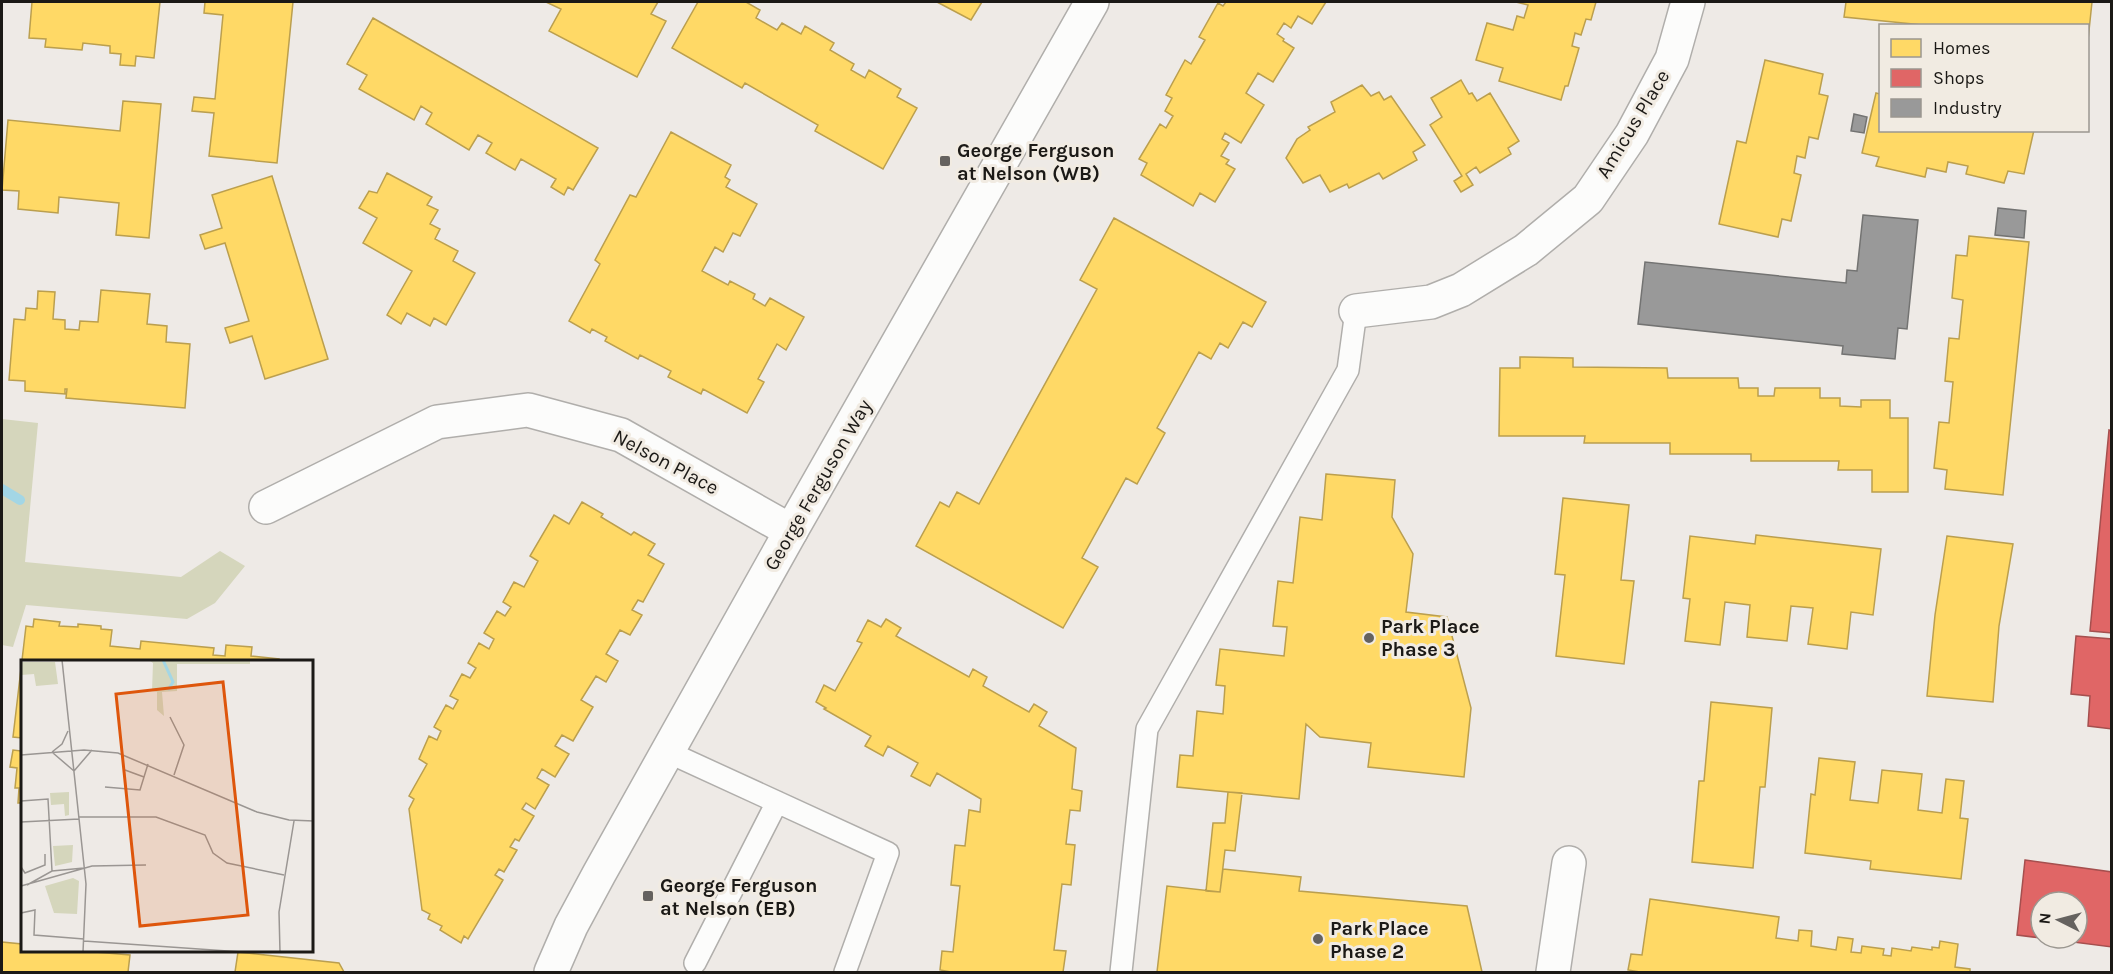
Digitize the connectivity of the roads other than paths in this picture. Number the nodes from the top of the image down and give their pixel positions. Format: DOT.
graph roads {
  1 [pos="1092,2"];
  2 [pos="1688,2"];
  3 [pos="1356,311"];
  4 [pos="266,507"];
  5 [pos="791,531"];
  6 [pos="668,752"];
  7 [pos="777,802"];
  8 [pos="1569,863"];
  9 [pos="695,963"];
  10 [pos="551,972"];
  11 [pos="845,972"];
  12 [pos="1121,972"];
  13 [pos="1553,972"];
  1 -- 5 [label="street, George Ferguson Way"];
  2 -- 3 [label="street, Amicus Place"];
  3 -- 12 [label="lane"];
  4 -- 5 [label="street, Nelson Place"];
  5 -- 6 [label="street, George Ferguson Way"];
  6 -- 7 [label="lane"];
  6 -- 10 [label="street, George Ferguson Way"];
  7 -- 9 [label="lane"];
  7 -- 11 [label="lane"];
  8 -- 13 [label="street"];
}
